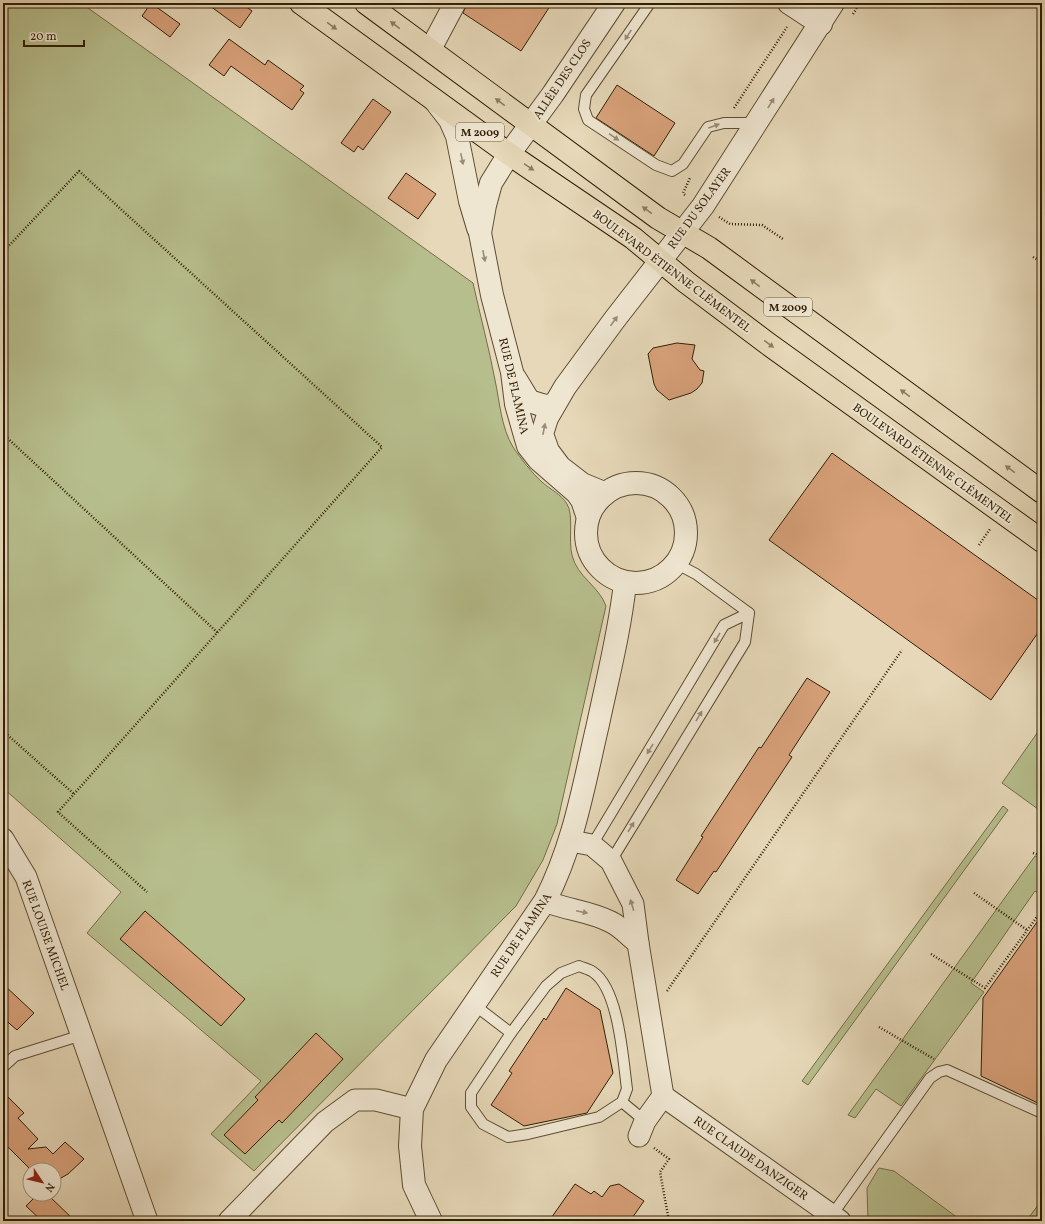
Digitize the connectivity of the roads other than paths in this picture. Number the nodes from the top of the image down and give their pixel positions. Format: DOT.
graph roads {
  1 [pos="301,3"];
  2 [pos="366,3"];
  3 [pos="455,3"];
  4 [pos="614,3"];
  5 [pos="650,3"];
  6 [pos="789,3"];
  7 [pos="833,3"];
  8 [pos="821,24"];
  9 [pos="430,50"];
  10 [pos="434,99"];
  11 [pos="758,123"];
  12 [pos="531,126"];
  13 [pos="509,154"];
  14 [pos="682,232"];
  15 [pos="480,233"];
  16 [pos="660,261"];
  17 [pos="512,372"];
  18 [pos="554,405"];
  19 [pos="1042,492"];
  20 [pos="604,493"];
  21 [pos="588,518"];
  22 [pos="1042,541"];
  23 [pos="677,564"];
  24 [pos="625,583"];
  25 [pos="749,613"];
  26 [pos="571,841"];
  27 [pos="592,845"];
  28 [pos="6,851"];
  29 [pos="611,861"];
  30 [pos="545,900"];
  31 [pos="638,943"];
  32 [pos="473,1004"];
  33 [pos="511,1033"];
  34 [pos="82,1035"];
  35 [pos="3,1067"];
  36 [pos="663,1096"];
  37 [pos="622,1102"];
  38 [pos="412,1109"];
  39 [pos="1042,1113"];
  40 [pos="642,1129"];
  41 [pos="826,1216"];
  42 [pos="147,1221"];
  43 [pos="229,1221"];
  44 [pos="431,1221"];
  1 -- 10 [label="main road, BOULEVARD ÉTIENNE CLÉMENTEL / M 2009, one-way"];
  9 -- 2 [label="main road, M 2009, one-way"];
  3 -- 9 [label="street"];
  4 -- 12 [label="street, ALLÉE DES CLOS"];
  5 -- 11 [label="lane, one-way"];
  6 -- 8 [label="street"];
  7 -- 8 [label="street, RUE DU SOLAYER"];
  11 -- 8 [label="street, RUE DU SOLAYER, one-way"];
  12 -- 9 [label="main road, M 2009, one-way"];
  10 -- 13 [label="main road, BOULEVARD ÉTIENNE CLÉMENTEL / M 2009"];
  10 -- 15 [label="street, RUE DE FLAMINA, one-way"];
  11 -- 14 [label="street, RUE DU SOLAYER"];
  12 -- 13 [label="street, ALLÉE DES CLOS"];
  14 -- 12 [label="main road, M 2009, one-way"];
  13 -- 15 [label="street, RUE DE FLAMINA"];
  13 -- 16 [label="main road, BOULEVARD ÉTIENNE CLÉMENTEL / M 2009, one-way"];
  14 -- 16 [label="street, RUE DU SOLAYER"];
  19 -- 14 [label="main road, M 2009, one-way"];
  15 -- 17 [label="street, RUE DE FLAMINA, one-way"];
  18 -- 16 [label="street, RUE DU SOLAYER, one-way"];
  16 -- 22 [label="main road, BOULEVARD ÉTIENNE CLÉMENTEL / M 2009, one-way"];
  17 -- 18 [label="street"];
  17 -- 21 [label="street, RUE DE FLAMINA"];
  20 -- 18 [label="street, RUE DU SOLAYER, one-way"];
  20 -- 21 [label="street"];
  20 -- 23 [label="street"];
  21 -- 24 [label="street"];
  23 -- 24 [label="street"];
  23 -- 25 [label="lane"];
  24 -- 26 [label="street, RUE DE FLAMINA"];
  25 -- 27 [label="lane, one-way"];
  29 -- 25 [label="lane, one-way"];
  26 -- 27 [label="street"];
  26 -- 30 [label="street, RUE DE FLAMINA"];
  27 -- 29 [label="street"];
  28 -- 34 [label="street, RUE LOUISE MICHEL"];
  31 -- 29 [label="street, one-way"];
  30 -- 31 [label="street, one-way"];
  30 -- 32 [label="street, RUE DE FLAMINA"];
  31 -- 36 [label="street"];
  32 -- 33 [label="lane"];
  32 -- 38 [label="street, RUE DE FLAMINA"];
  33 -- 37 [label="lane"];
  33 -- 37 [label="lane"];
  34 -- 35 [label="lane"];
  34 -- 42 [label="street, RUE LOUISE MICHEL"];
  36 -- 40 [label="street"];
  36 -- 41 [label="street, RUE CLAUDE DANZIGER"];
  37 -- 40 [label="lane"];
  38 -- 43 [label="street"];
  38 -- 44 [label="street, RUE DE FLAMINA"];
  39 -- 41 [label="lane"];
}
